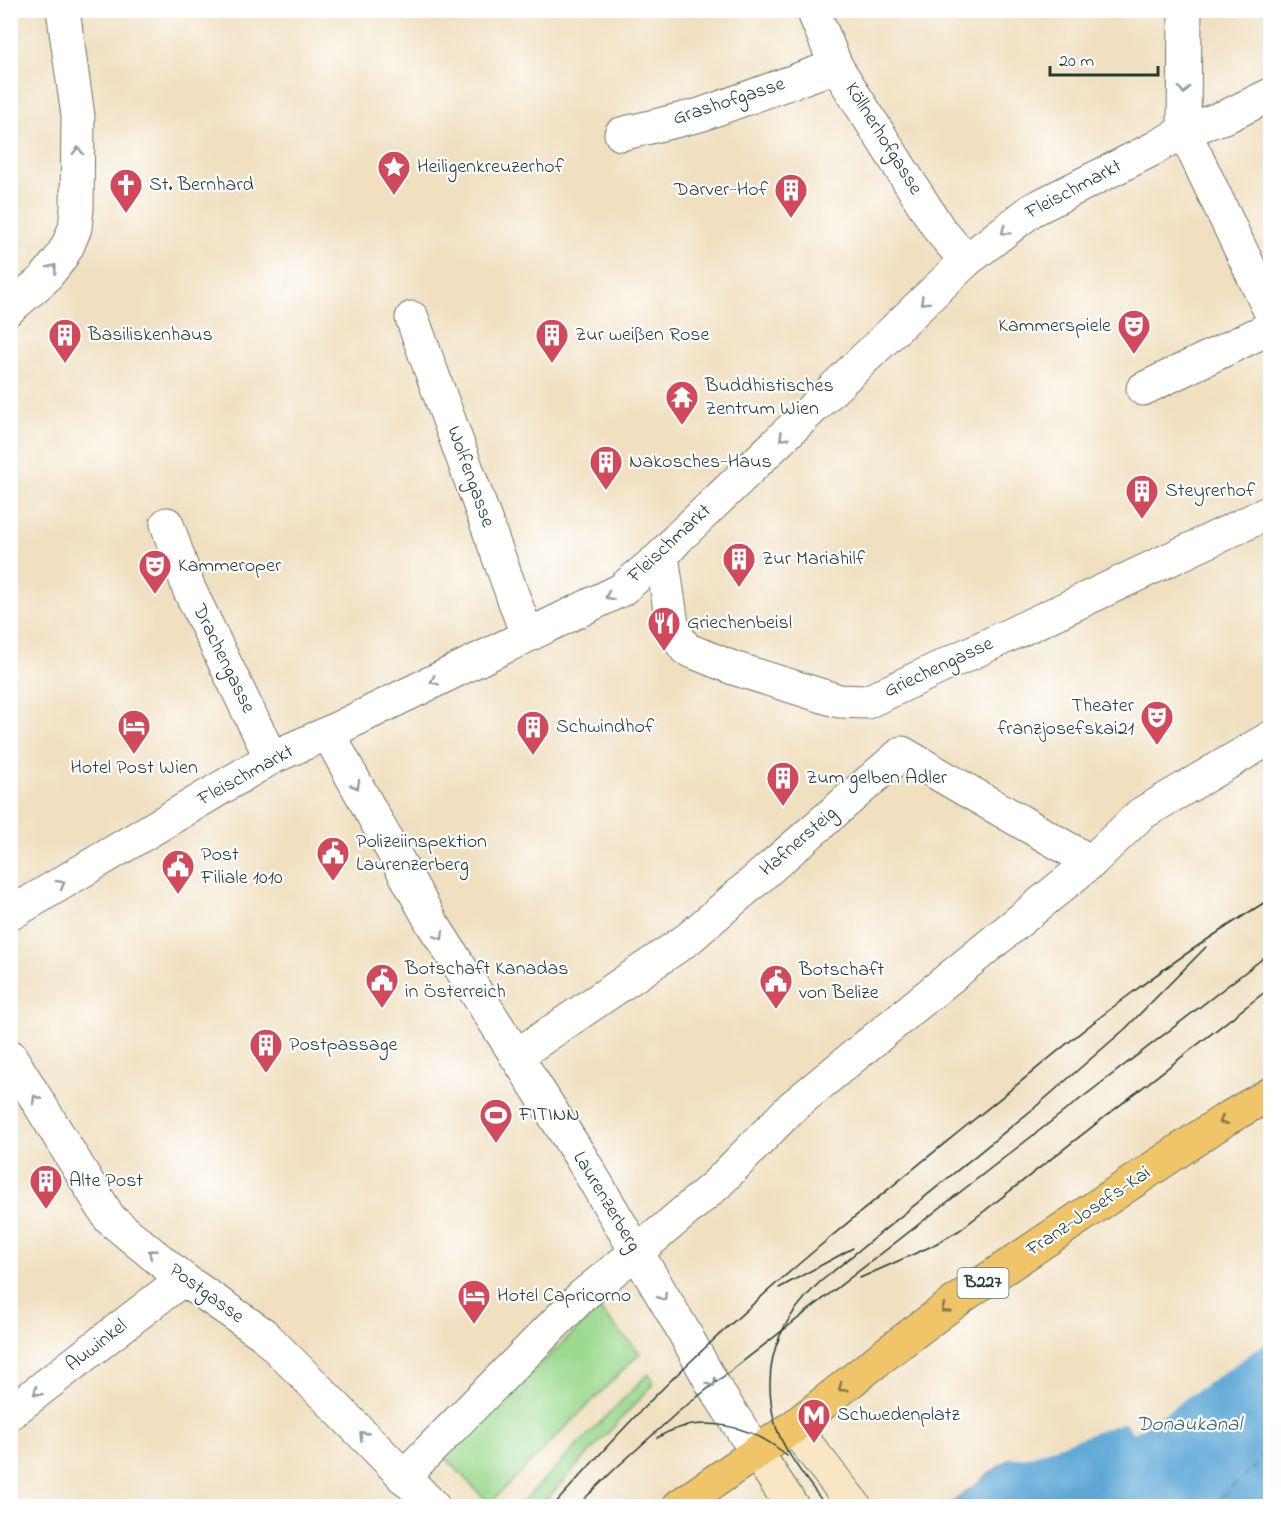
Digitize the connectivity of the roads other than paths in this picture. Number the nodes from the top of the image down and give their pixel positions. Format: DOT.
graph roads {
  1 [pos="63,10"];
  2 [pos="813,10"];
  3 [pos="1185,10"];
  4 [pos="836,66"];
  5 [pos="1270,95"];
  6 [pos="1184,131"];
  7 [pos="621,134"];
  8 [pos="966,261"];
  9 [pos="10,308"];
  10 [pos="1270,310"];
  11 [pos="412,318"];
  12 [pos="1270,328"];
  13 [pos="1143,389"];
  14 [pos="1270,512"];
  15 [pos="167,524"];
  16 [pos="662,556"];
  17 [pos="527,635"];
  18 [pos="328,733"];
  19 [pos="1270,738"];
  20 [pos="271,758"];
  21 [pos="1091,862"];
  22 [pos="10,914"];
  23 [pos="10,1056"];
  24 [pos="516,1056"];
  25 [pos="1270,1094"];
  26 [pos="636,1252"];
  27 [pos="183,1279"];
  28 [pos="10,1413"];
  29 [pos="793,1427"];
  30 [pos="757,1453"];
  31 [pos="403,1477"];
  32 [pos="852,1503"];
  33 [pos="433,1506"];
  34 [pos="679,1506"];
  35 [pos="792,1506"];
  9 -- 1 [label="street, one-way"];
  2 -- 4 [label="street, Köllnerhofgasse"];
  3 -- 6 [label="street, one-way"];
  4 -- 7 [label="street, Grashofgasse"];
  4 -- 8 [label="street, Köllnerhofgasse"];
  5 -- 6 [label="street, Fleischmarkt"];
  6 -- 8 [label="street, Fleischmarkt, one-way"];
  6 -- 10 [label="street"];
  8 -- 16 [label="street, Fleischmarkt, one-way"];
  11 -- 17 [label="street, Wolfengasse"];
  12 -- 13 [label="street"];
  14 -- 16 [label="street, Griechengasse"];
  15 -- 20 [label="street, Drachengasse"];
  16 -- 17 [label="street, Fleischmarkt, one-way"];
  17 -- 18 [label="street, Fleischmarkt, one-way"];
  18 -- 20 [label="street, Fleischmarkt"];
  18 -- 24 [label="street, Laurenzerberg, one-way"];
  19 -- 21 [label="street"];
  22 -- 20 [label="street, Fleischmarkt, one-way"];
  21 -- 24 [label="street, Hafnersteig"];
  21 -- 26 [label="street"];
  27 -- 23 [label="street, Postgasse, one-way"];
  24 -- 26 [label="street, Laurenzerberg"];
  25 -- 29 [label="main road, Franz-Josefs-Kai / B227, one-way"];
  26 -- 30 [label="street, Laurenzerberg, one-way"];
  26 -- 31 [label="street"];
  27 -- 28 [label="street, Auwinkel, one-way"];
  31 -- 27 [label="street, Postgasse, one-way"];
  29 -- 30 [label="main road, Franz-Josefs-Kai / B227"];
  29 -- 32 [label="main road"];
  30 -- 34 [label="main road, Franz-Josefs-Kai / B227"];
  30 -- 35 [label="main road"];
  31 -- 33 [label="street, Postgasse"];
}
